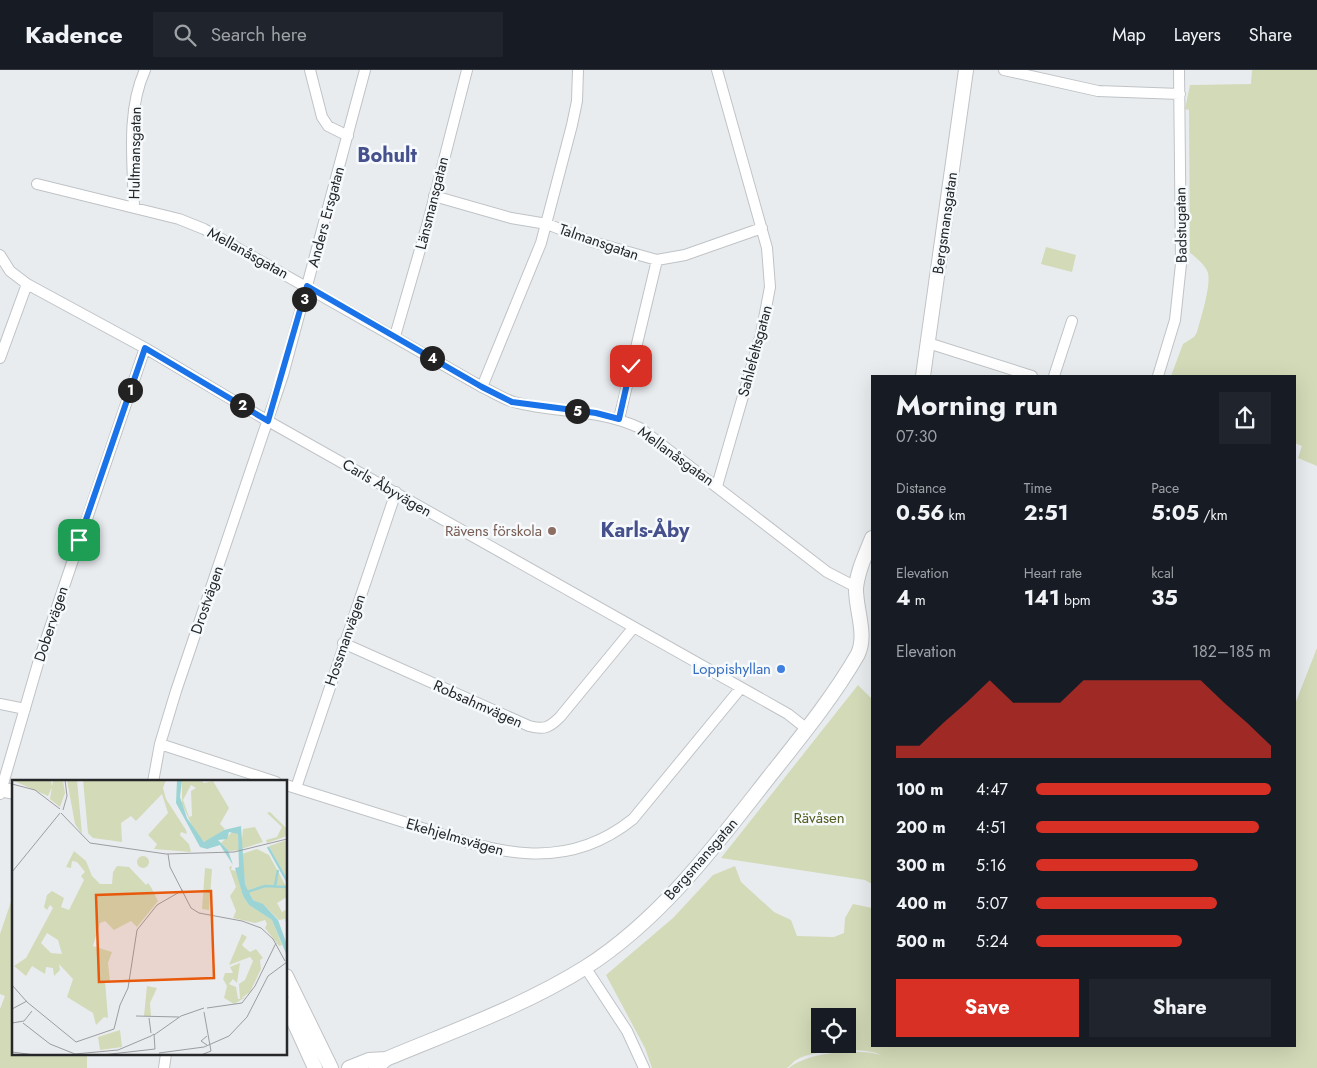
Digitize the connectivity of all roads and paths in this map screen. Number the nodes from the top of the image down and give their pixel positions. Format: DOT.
graph roads {
  1 [pos="146,70"];
  2 [pos="310,70"];
  3 [pos="365,70"];
  4 [pos="468,70"];
  5 [pos="578,70"];
  6 [pos="717,70"];
  7 [pos="966,70"];
  8 [pos="1004,70"];
  9 [pos="1179,70"];
  10 [pos="1180,94"];
  11 [pos="348,136"];
  12 [pos="37,184"];
  13 [pos="434,196"];
  14 [pos="134,207"];
  15 [pos="547,224"];
  16 [pos="762,228"];
  17 [pos="0,255"];
  18 [pos="657,260"];
  19 [pos="27,284"];
  20 [pos="307,286"];
  21 [pos="1072,321"];
  22 [pos="395,336"];
  23 [pos="928,344"];
  24 [pos="145,348"];
  25 [pos="0,358"];
  26 [pos="923,375"];
  27 [pos="1029,375"];
  28 [pos="1054,375"];
  29 [pos="1158,375"];
  30 [pos="482,387"];
  31 [pos="619,419"];
  32 [pos="268,421"];
  33 [pos="717,486"];
  34 [pos="396,492"];
  35 [pos="871,540"];
  36 [pos="856,587"];
  37 [pos="634,628"];
  38 [pos="867,633"];
  39 [pos="344,643"];
  40 [pos="740,689"];
  41 [pos="0,704"];
  42 [pos="25,709"];
  43 [pos="807,729"];
  44 [pos="160,744"];
  45 [pos="153,780"];
  46 [pos="270,780"];
  47 [pos="291,787"];
  48 [pos="4,791"];
  49 [pos="586,967"];
  50 [pos="288,980"];
  51 [pos="288,1008"];
  52 [pos="381,1064"];
  53 [pos="315,1068"];
  54 [pos="331,1068"];
  55 [pos="348,1068"];
  56 [pos="644,1068"];
  1 -- 14 [label="street, Hultmansgatan"];
  2 -- 11 [label="street"];
  3 -- 11 [label="street, Anders Ersgatan"];
  4 -- 13 [label="street, Länsmansgatan"];
  5 -- 15 [label="street"];
  6 -- 16 [label="street, Sahlefeltsgatan"];
  7 -- 23 [label="street, Bergsmansgatan"];
  8 -- 10 [label="street"];
  9 -- 10 [label="street, Badstugatan"];
  10 -- 29 [label="street, Badstugatan"];
  11 -- 20 [label="street, Anders Ersgatan"];
  12 -- 14 [label="street, Mellanåsgatan"];
  13 -- 15 [label="street, Talmansgatan"];
  13 -- 22 [label="street, Länsmansgatan"];
  14 -- 20 [label="street, Mellanåsgatan"];
  15 -- 18 [label="street, Talmansgatan"];
  15 -- 30 [label="street"];
  16 -- 18 [label="street, Talmansgatan"];
  16 -- 33 [label="street, Sahlefeltsgatan"];
  17 -- 19 [label="street, Carls Åbyvägen"];
  18 -- 31 [label="street"];
  19 -- 24 [label="street, Carls Åbyvägen"];
  19 -- 25 [label="street"];
  20 -- 22 [label="street, Mellanåsgatan"];
  20 -- 32 [label="street, Anders Ersgatan"];
  21 -- 28 [label="street"];
  22 -- 30 [label="street, Mellanåsgatan"];
  23 -- 26 [label="street, Bergsmansgatan"];
  23 -- 27 [label="street"];
  24 -- 32 [label="street, Carls Åbyvägen"];
  24 -- 42 [label="street, Dobervägen"];
  30 -- 31 [label="street, Mellanåsgatan"];
  31 -- 33 [label="street, Mellanåsgatan"];
  32 -- 34 [label="street, Carls Åbyvägen"];
  32 -- 44 [label="street, Drostvägen"];
  33 -- 36 [label="street, Mellanåsgatan"];
  34 -- 37 [label="street, Carls Åbyvägen"];
  34 -- 39 [label="street, Hossmanvägen"];
  35 -- 36 [label="street, Bergsmansgatan"];
  36 -- 38 [label="street, Bergsmansgatan"];
  37 -- 39 [label="street, Robsahmvägen"];
  37 -- 40 [label="street, Carls Åbyvägen"];
  38 -- 43 [label="street, Bergsmansgatan"];
  39 -- 47 [label="street, Hossmanvägen"];
  40 -- 43 [label="street, Carls Åbyvägen"];
  40 -- 47 [label="street, Ekehjelmsvägen"];
  41 -- 42 [label="street"];
  42 -- 48 [label="street, Dobervägen"];
  43 -- 49 [label="street, Bergsmansgatan"];
  44 -- 45 [label="street, Drostvägen"];
  44 -- 46 [label="street"];
  49 -- 52 [label="street, Bergsmansgatan"];
  49 -- 56 [label="street"];
  50 -- 54 [label="street"];
  51 -- 53 [label="street"];
  52 -- 55 [label="street, Bergsmansgatan"];
}
